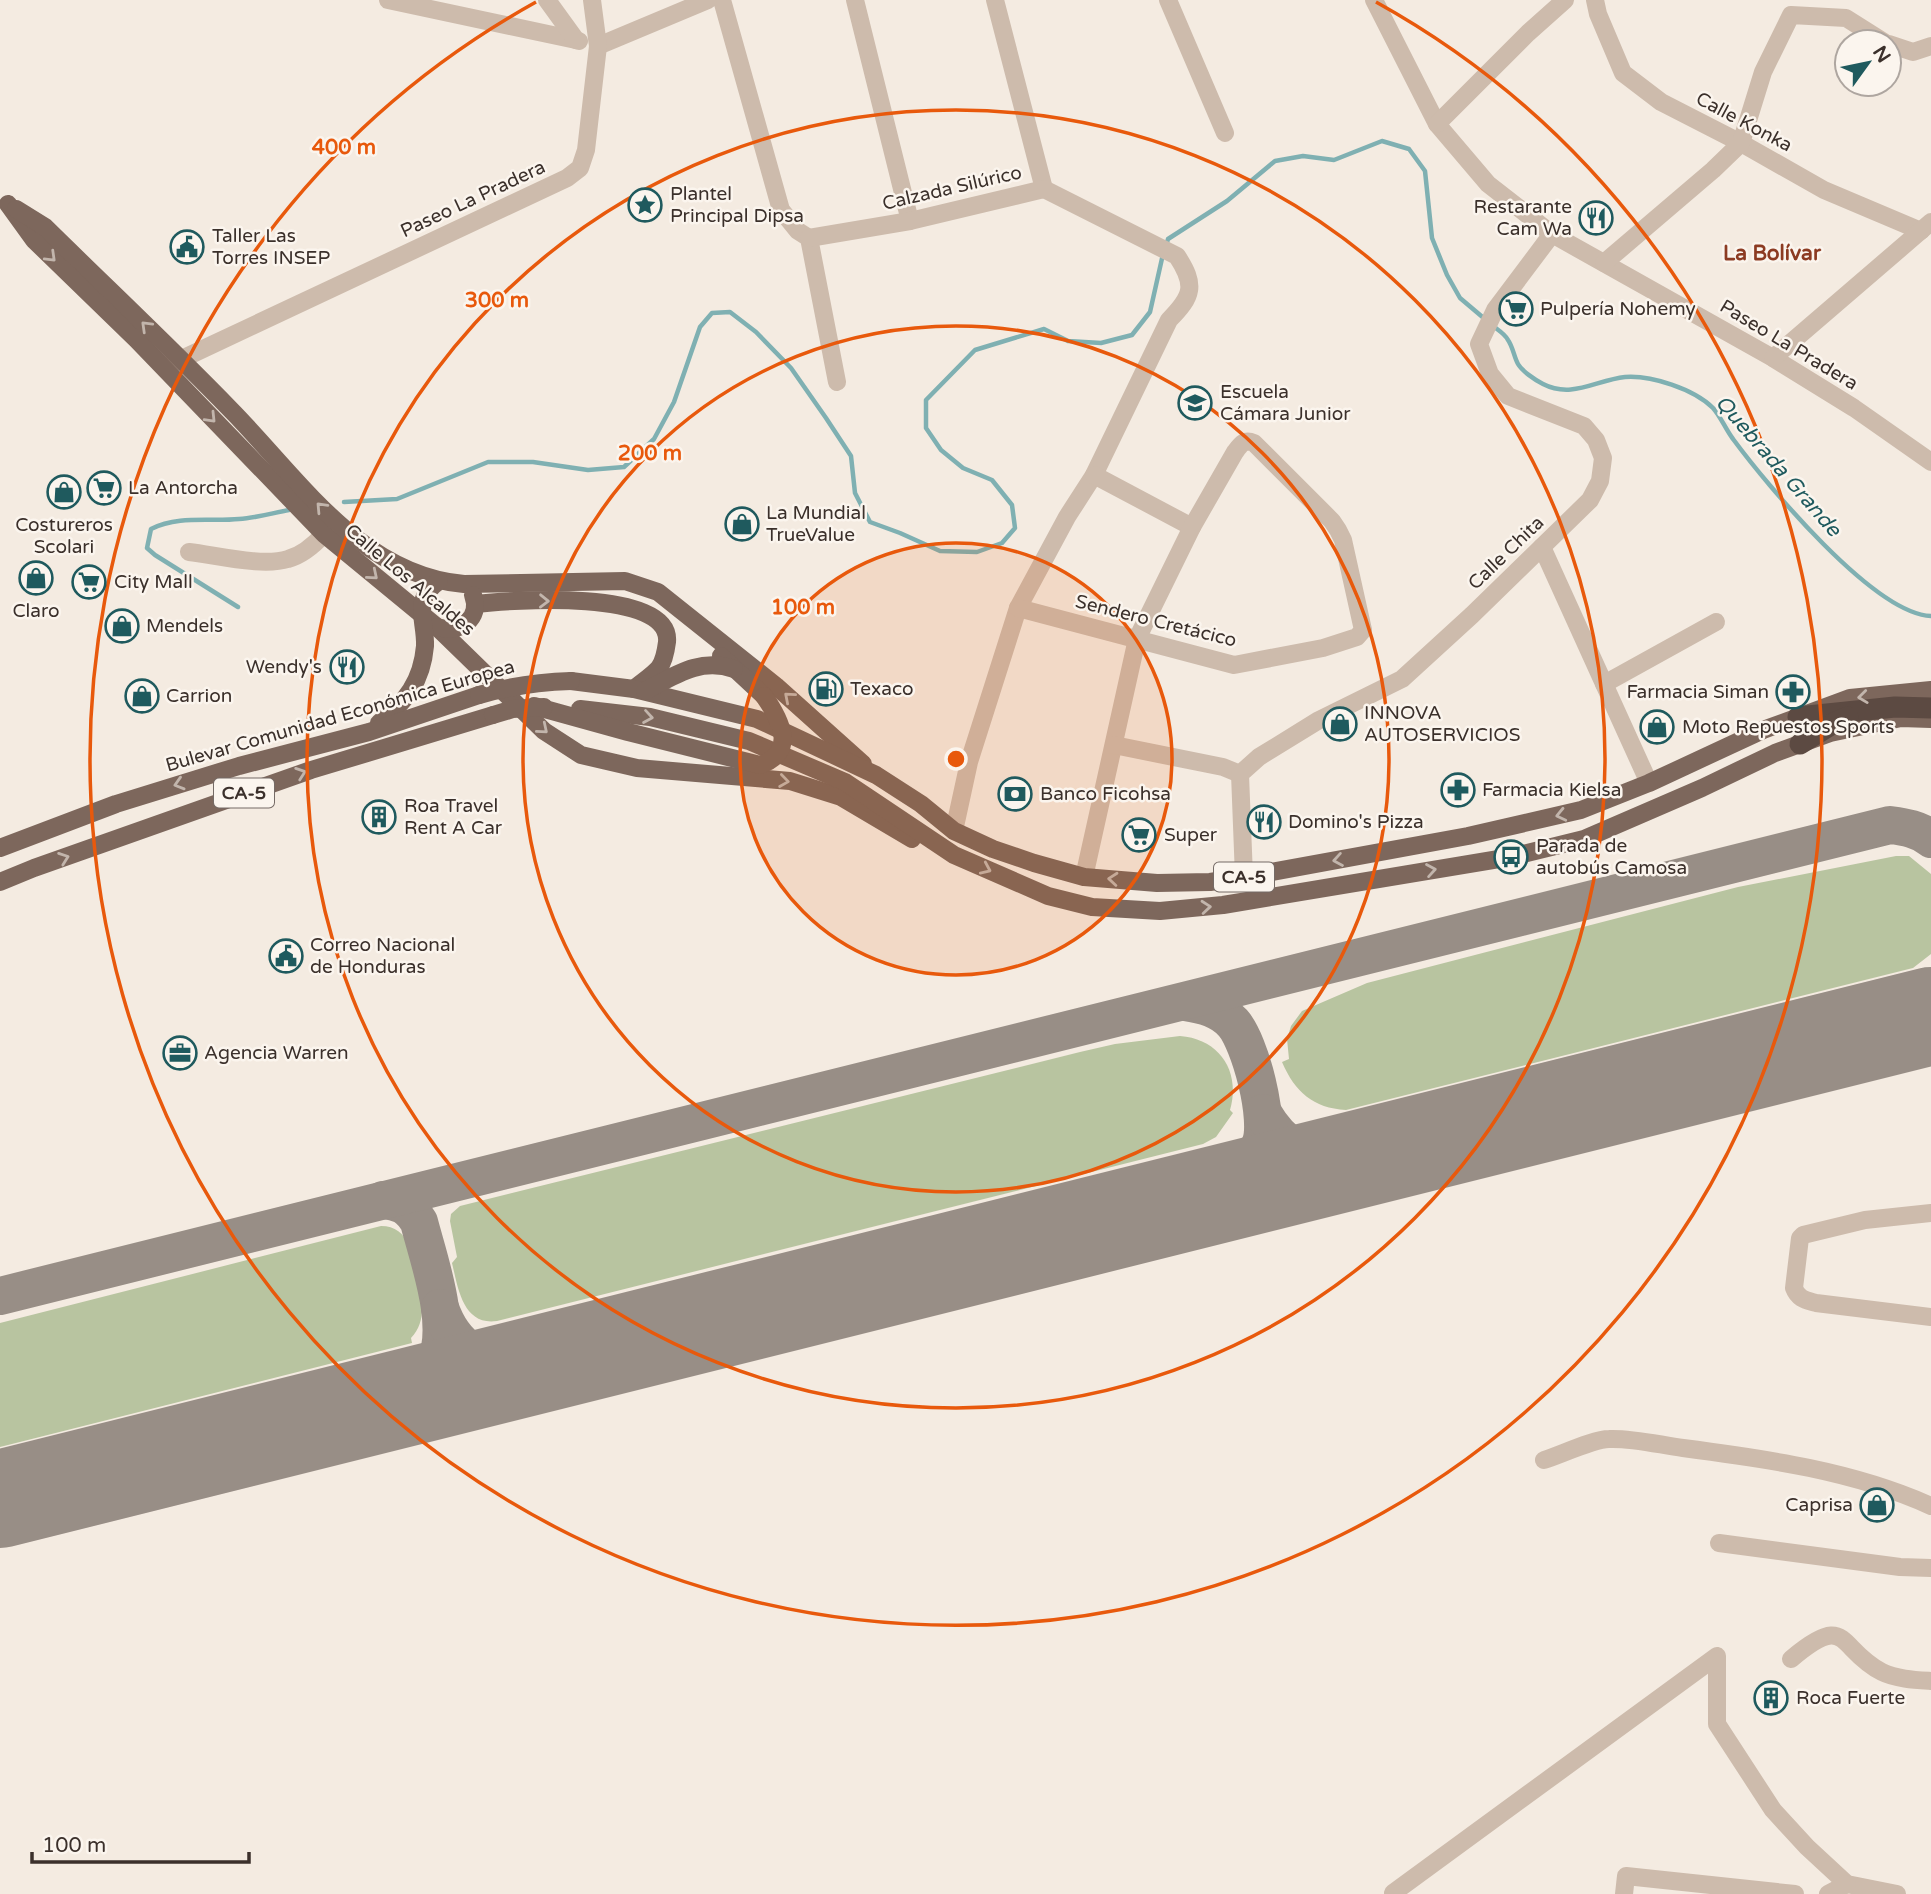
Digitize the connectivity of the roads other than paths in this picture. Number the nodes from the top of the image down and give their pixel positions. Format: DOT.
graph roads {
  1 [pos="388,0"];
  2 [pos="547,0"];
  3 [pos="592,0"];
  4 [pos="708,0"];
  5 [pos="722,0"];
  6 [pos="855,0"];
  7 [pos="995,0"];
  8 [pos="1168,0"];
  9 [pos="1374,0"];
  10 [pos="1565,0"];
  11 [pos="1594,0"];
  12 [pos="1787,8"];
  13 [pos="1862,28"];
  14 [pos="576,40"];
  15 [pos="598,46"];
  16 [pos="1931,46"];
  17 [pos="1903,49"];
  18 [pos="1437,124"];
  19 [pos="1225,133"];
  20 [pos="1741,143"];
  21 [pos="1044,188"];
  22 [pos="4,200"];
  23 [pos="911,221"];
  24 [pos="1926,226"];
  25 [pos="1552,234"];
  26 [pos="809,238"];
  27 [pos="1604,264"];
  28 [pos="1773,358"];
  29 [pos="181,360"];
  30 [pos="162,368"];
  31 [pos="836,382"];
  32 [pos="1931,462"];
  33 [pos="1094,475"];
  34 [pos="1192,527"];
  35 [pos="324,534"];
  36 [pos="1542,547"];
  37 [pos="189,552"];
  38 [pos="439,581"];
  39 [pos="578,581"];
  40 [pos="464,584"];
  41 [pos="476,604"];
  42 [pos="1018,608"];
  43 [pos="421,615"];
  44 [pos="1716,622"];
  45 [pos="437,627"];
  46 [pos="1137,639"];
  47 [pos="737,671"];
  48 [pos="1604,684"];
  49 [pos="639,690"];
  50 [pos="1931,690"];
  51 [pos="534,706"];
  52 [pos="1931,708"];
  53 [pos="1863,712"];
  54 [pos="1798,717"];
  55 [pos="1931,719"];
  56 [pos="369,732"];
  57 [pos="1800,744"];
  58 [pos="1114,745"];
  59 [pos="1240,774"];
  60 [pos="876,775"];
  61 [pos="1649,783"];
  62 [pos="954,831"];
  63 [pos="0,848"];
  64 [pos="954,855"];
  65 [pos="1084,877"];
  66 [pos="1244,877"];
  67 [pos="0,882"];
  68 [pos="1931,1213"];
  69 [pos="1931,1317"];
  70 [pos="1544,1461"];
  71 [pos="1931,1506"];
  72 [pos="1719,1542"];
  73 [pos="1931,1567"];
  74 [pos="1791,1659"];
  75 [pos="1931,1681"];
  76 [pos="1847,1884"];
  77 [pos="1393,1893"];
  78 [pos="1624,1894"];
  79 [pos="1795,1894"];
  80 [pos="1828,1894"];
  81 [pos="1897,1894"];
  1 -- 14 [label="street"];
  2 -- 14 [label="street"];
  3 -- 15 [label="street, Paseo La Pradera"];
  4 -- 15 [label="street"];
  5 -- 26 [label="street"];
  6 -- 23 [label="street"];
  7 -- 21 [label="street"];
  8 -- 19 [label="street"];
  9 -- 18 [label="street, Paseo La Pradera"];
  10 -- 18 [label="street"];
  11 -- 20 [label="street, Calle Konka"];
  12 -- 13 [label="street"];
  12 -- 20 [label="street"];
  14 -- 15 [label="street"];
  15 -- 29 [label="street, Paseo La Pradera"];
  16 -- 17 [label="street"];
  18 -- 25 [label="street, Paseo La Pradera"];
  20 -- 24 [label="street, Calle Konka"];
  20 -- 27 [label="street"];
  21 -- 23 [label="street, Calzada Silúrico"];
  21 -- 33 [label="street, Calzada Silúrico"];
  29 -- 22 [label="main road, Calle Los Alcaldes, one-way"];
  22 -- 30 [label="main road, Calle Los Alcaldes, one-way"];
  23 -- 26 [label="street, Calzada Silúrico"];
  24 -- 28 [label="street"];
  25 -- 27 [label="street, Paseo La Pradera"];
  25 -- 36 [label="street, Calle Chita"];
  26 -- 31 [label="street"];
  27 -- 28 [label="street, Paseo La Pradera"];
  28 -- 32 [label="street, Paseo La Pradera"];
  29 -- 30 [label="street, Paseo La Pradera"];
  38 -- 29 [label="main road, Calle Los Alcaldes, one-way"];
  30 -- 35 [label="main road, Calle Los Alcaldes, one-way"];
  33 -- 34 [label="street"];
  33 -- 42 [label="street, Calzada Silúrico"];
  34 -- 46 [label="street"];
  34 -- 46 [label="street, Sendero Cretácico"];
  35 -- 37 [label="street"];
  35 -- 43 [label="main road, Calle Los Alcaldes, one-way"];
  36 -- 48 [label="street"];
  36 -- 59 [label="street, Calle Chita"];
  38 -- 40 [label="main road, Calle Los Alcaldes"];
  38 -- 43 [label="main road"];
  39 -- 40 [label="main road, Calle Los Alcaldes"];
  39 -- 47 [label="main road"];
  60 -- 39 [label="main road, Calle Los Alcaldes, one-way"];
  40 -- 41 [label="main road"];
  41 -- 45 [label="main road"];
  41 -- 49 [label="main road, one-way"];
  42 -- 46 [label="street, Sendero Cretácico"];
  42 -- 62 [label="street, Calzada Silúrico"];
  43 -- 45 [label="main road, Calle Los Alcaldes"];
  43 -- 56 [label="main road"];
  44 -- 48 [label="street"];
  45 -- 64 [label="main road, Calle Los Alcaldes, one-way"];
  46 -- 58 [label="street"];
  47 -- 49 [label="main road"];
  47 -- 51 [label="main road, bridge"];
  48 -- 61 [label="street"];
  49 -- 56 [label="main road, Bulevar Comunidad Económica Europea / CA-5, bridge"];
  49 -- 60 [label="main road, Bulevar Comunidad Económica Europea / CA-5"];
  50 -- 54 [label="main road, Bulevar Comunidad Económica Europea / CA-5, one-way"];
  51 -- 64 [label="main road, CA-5, one-way, bridge"];
  67 -- 51 [label="main road, CA-5, one-way, bridge"];
  52 -- 53 [label="highway"];
  53 -- 54 [label="highway"];
  53 -- 57 [label="highway"];
  54 -- 61 [label="main road, Bulevar Comunidad Económica Europea / CA-5"];
  55 -- 57 [label="main road, CA-5"];
  56 -- 63 [label="main road, Bulevar Comunidad Económica Europea / CA-5, one-way"];
  64 -- 57 [label="main road, CA-5, one-way"];
  58 -- 59 [label="street"];
  58 -- 65 [label="street"];
  59 -- 66 [label="street"];
  60 -- 62 [label="main road, Bulevar Comunidad Económica Europea / CA-5"];
  61 -- 66 [label="main road, Bulevar Comunidad Económica Europea / CA-5, one-way"];
  62 -- 65 [label="main road, Bulevar Comunidad Económica Europea / CA-5"];
  66 -- 65 [label="main road, Bulevar Comunidad Económica Europea / CA-5, one-way"];
  68 -- 69 [label="street"];
  70 -- 71 [label="street"];
  72 -- 73 [label="street"];
  74 -- 75 [label="street"];
  76 -- 77 [label="street"];
  76 -- 80 [label="street"];
  76 -- 81 [label="street"];
  78 -- 79 [label="street"];
}
